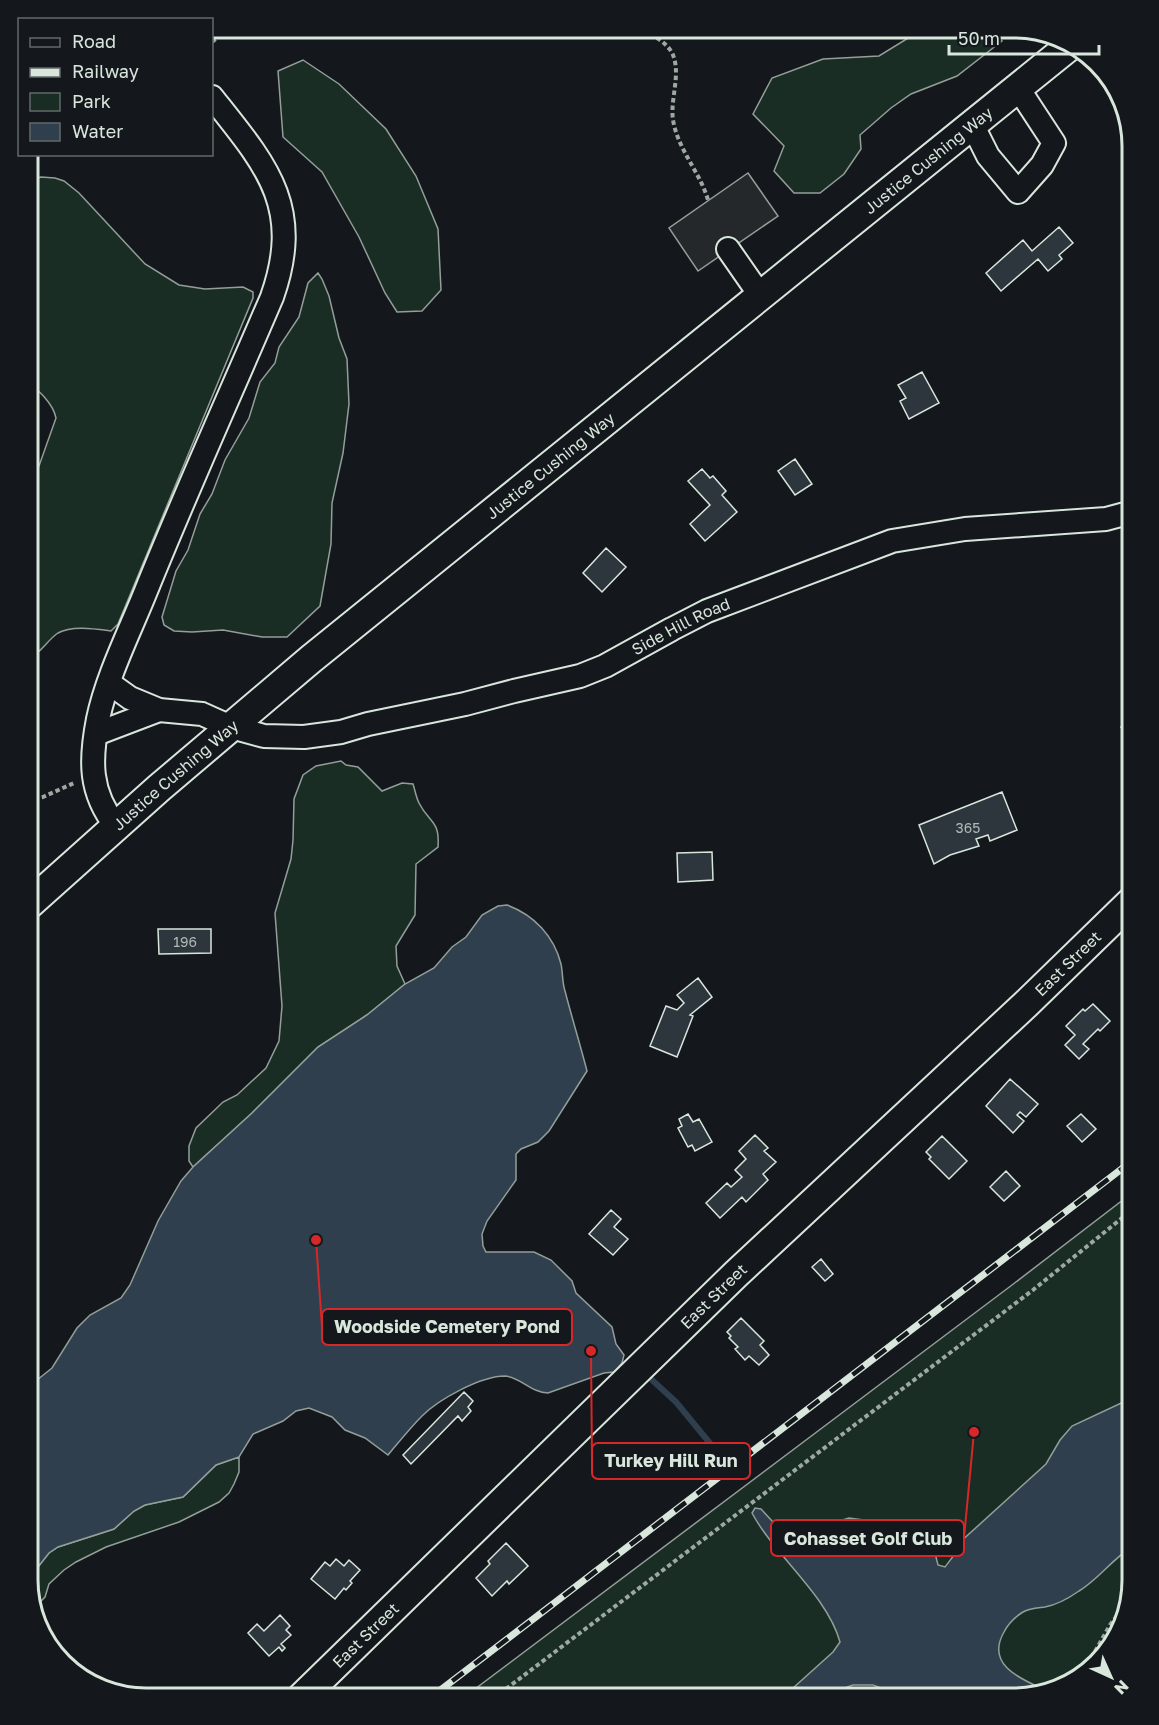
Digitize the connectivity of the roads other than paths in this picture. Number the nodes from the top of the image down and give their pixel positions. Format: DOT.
graph roads {
  1 [pos="1064,51"];
  2 [pos="1018,88"];
  3 [pos="213,98"];
  4 [pos="972,124"];
  5 [pos="728,249"];
  6 [pos="760,295"];
  7 [pos="1122,515"];
  8 [pos="109,683"];
  9 [pos="159,710"];
  10 [pos="231,727"];
  11 [pos="96,734"];
  12 [pos="116,826"];
  13 [pos="38,896"];
  14 [pos="1122,911"];
  15 [pos="312,1687"];
  1 -- 2 [label="main road, Justice Cushing Way"];
  2 -- 4 [label="main road, Justice Cushing Way"];
  2 -- 4 [label="street"];
  3 -- 8 [label="street"];
  4 -- 6 [label="main road, Justice Cushing Way"];
  5 -- 6 [label="street"];
  6 -- 10 [label="main road, Justice Cushing Way"];
  7 -- 10 [label="street, Side Hill Road"];
  8 -- 9 [label="street"];
  8 -- 11 [label="street"];
  9 -- 10 [label="street, Side Hill Road"];
  9 -- 11 [label="street"];
  10 -- 12 [label="main road, Justice Cushing Way"];
  11 -- 12 [label="street"];
  12 -- 13 [label="main road, Justice Cushing Way"];
  14 -- 15 [label="main road, East Street"];
}
